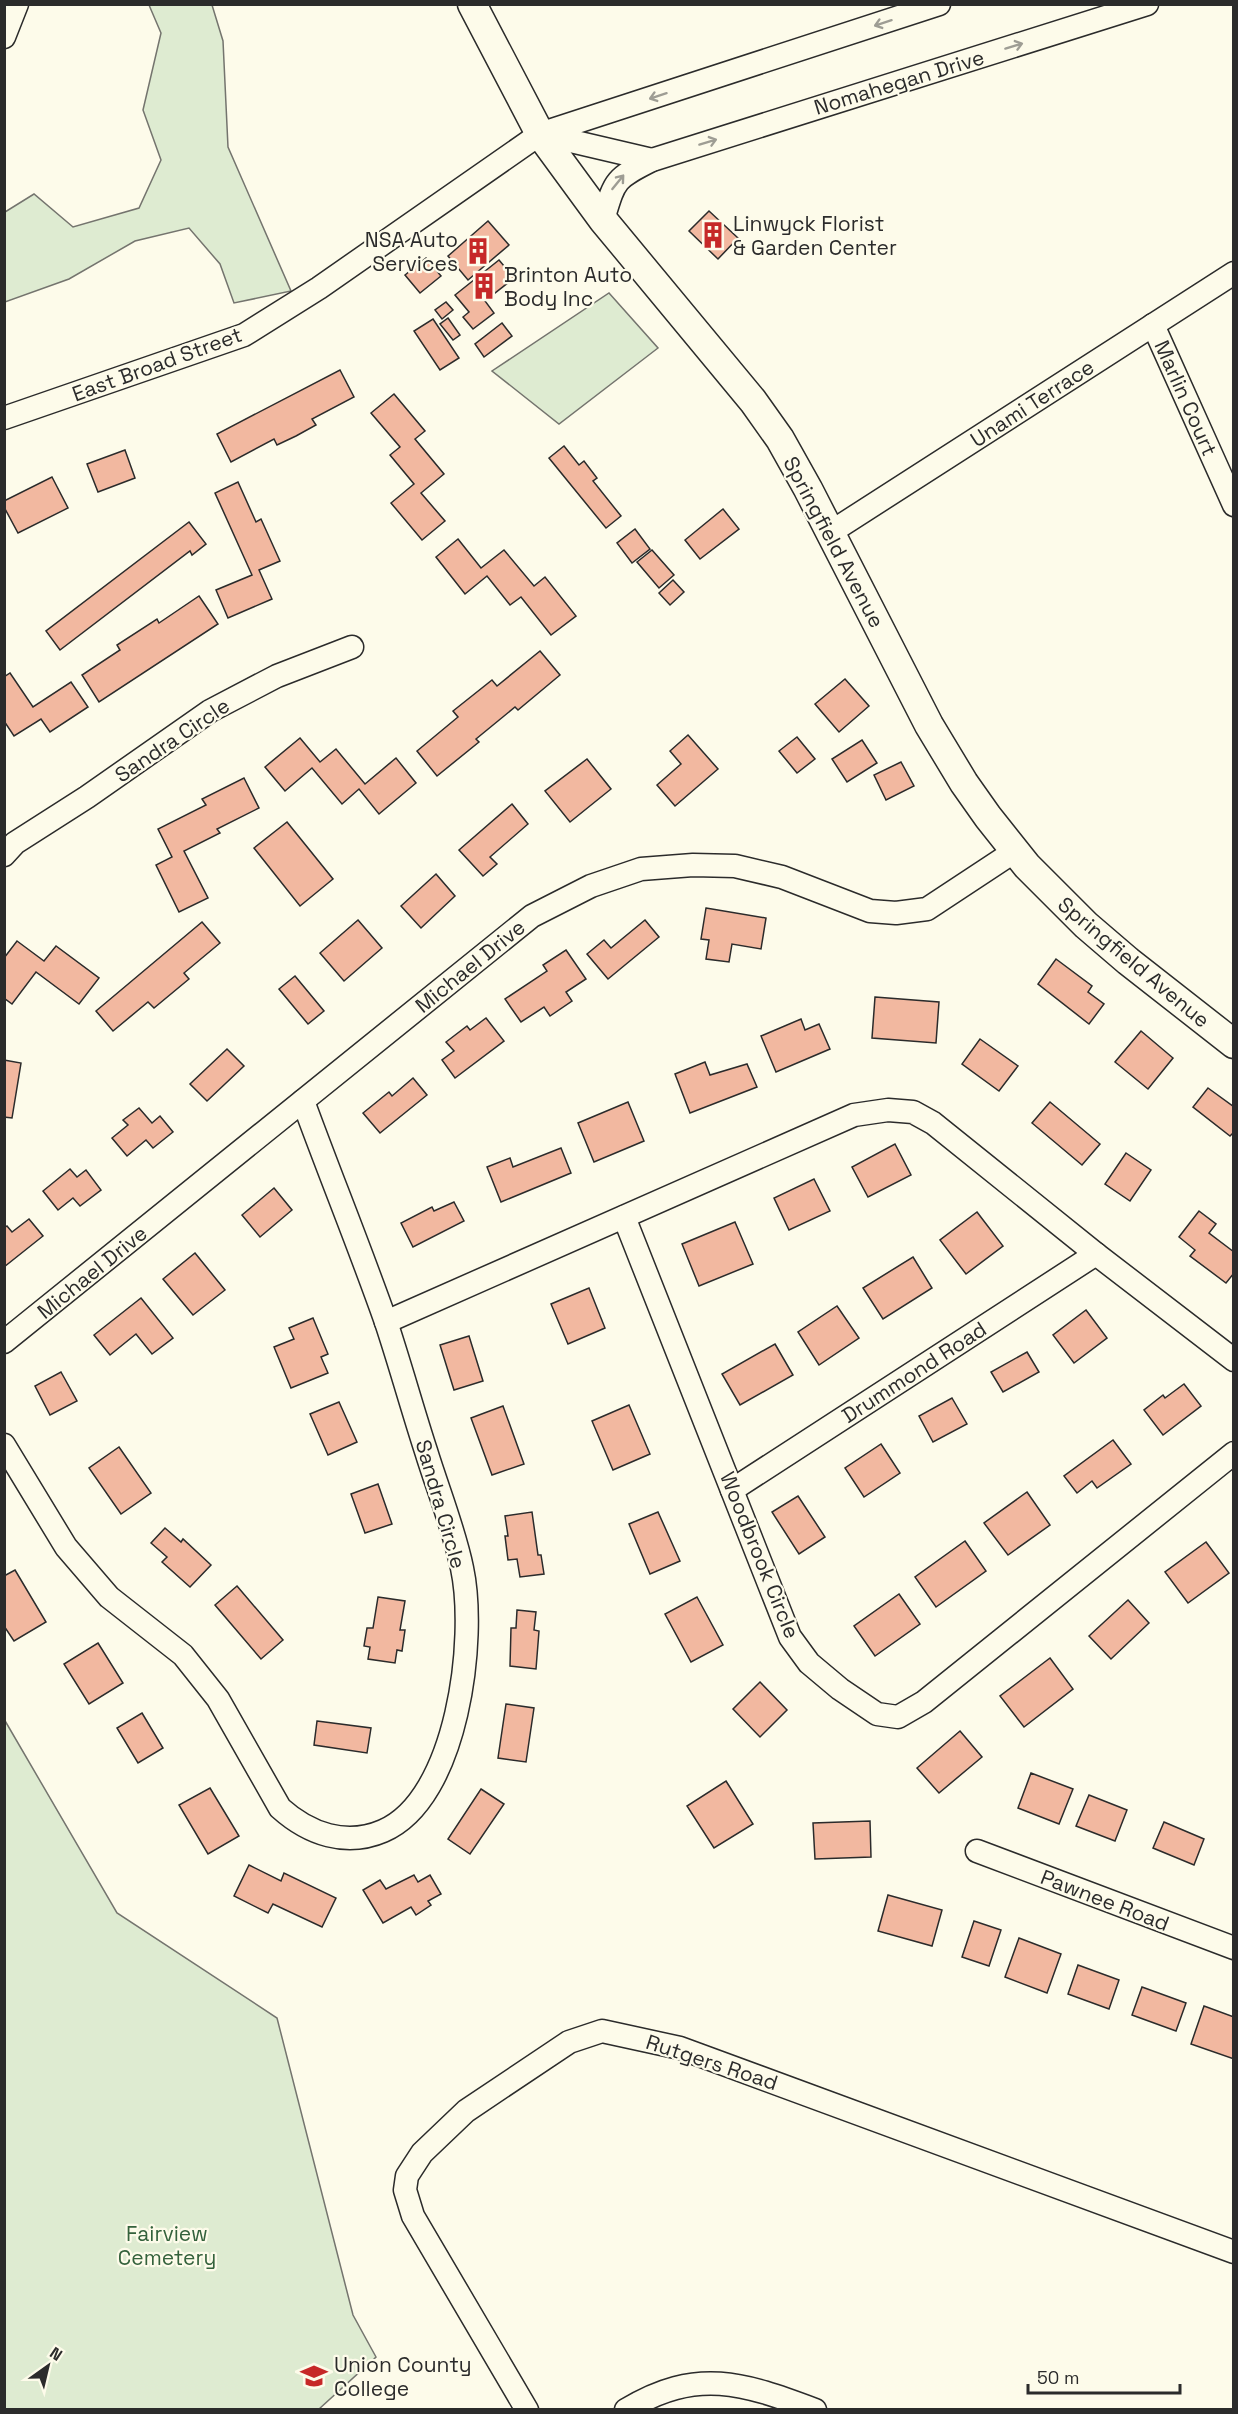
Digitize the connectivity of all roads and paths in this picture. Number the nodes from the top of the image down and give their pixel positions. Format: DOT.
graph roads {
  1 [pos="17,4"];
  2 [pos="472,4"];
  3 [pos="939,4"];
  4 [pos="1147,4"];
  5 [pos="4,37"];
  6 [pos="621,108"];
  7 [pos="540,134"];
  8 [pos="615,151"];
  9 [pos="652,160"];
  10 [pos="603,220"];
  11 [pos="1233,273"];
  12 [pos="1153,325"];
  13 [pos="4,418"];
  14 [pos="1233,505"];
  15 [pos="831,532"];
  16 [pos="352,647"];
  17 [pos="8,843"];
  18 [pos="1015,851"];
  19 [pos="1233,1044"];
  20 [pos="303,1101"];
  21 [pos="624,1217"];
  22 [pos="1096,1254"];
  23 [pos="386,1322"];
  24 [pos="4,1342"];
  25 [pos="1233,1360"];
  26 [pos="4,1445"];
  27 [pos="1233,1453"];
  28 [pos="732,1490"];
  29 [pos="977,1851"];
  30 [pos="1233,1948"];
  31 [pos="1233,2252"];
  32 [pos="527,2409"];
  33 [pos="626,2409"];
  34 [pos="815,2409"];
  1 -- 5 [label="street"];
  2 -- 7 [label="main road, Springfield Avenue"];
  3 -- 6 [label="street, one-way"];
  9 -- 4 [label="street, Nomahegan Drive, one-way"];
  6 -- 7 [label="street"];
  6 -- 8 [label="street"];
  7 -- 8 [label="street"];
  7 -- 10 [label="main road, Springfield Avenue"];
  7 -- 13 [label="street, East Broad Street"];
  8 -- 9 [label="street"];
  10 -- 9 [label="street, Nomahegan Drive, one-way"];
  10 -- 15 [label="main road, Springfield Avenue"];
  11 -- 12 [label="street, Unami Terrace"];
  12 -- 14 [label="street, Marlin Court"];
  12 -- 15 [label="street, Unami Terrace"];
  15 -- 18 [label="main road, Springfield Avenue"];
  16 -- 17 [label="street, Sandra Circle"];
  18 -- 19 [label="main road, Springfield Avenue"];
  18 -- 20 [label="street, Michael Drive"];
  20 -- 23 [label="street, Sandra Circle"];
  20 -- 24 [label="street, Michael Drive"];
  21 -- 22 [label="street"];
  21 -- 23 [label="street"];
  21 -- 28 [label="street, Woodbrook Circle"];
  22 -- 25 [label="street"];
  22 -- 28 [label="street, Drummond Road"];
  23 -- 26 [label="street, Sandra Circle"];
  27 -- 28 [label="street, Woodbrook Circle"];
  29 -- 30 [label="street, Pawnee Road"];
  31 -- 32 [label="street, Rutgers Road"];
  33 -- 34 [label="street"];
}
